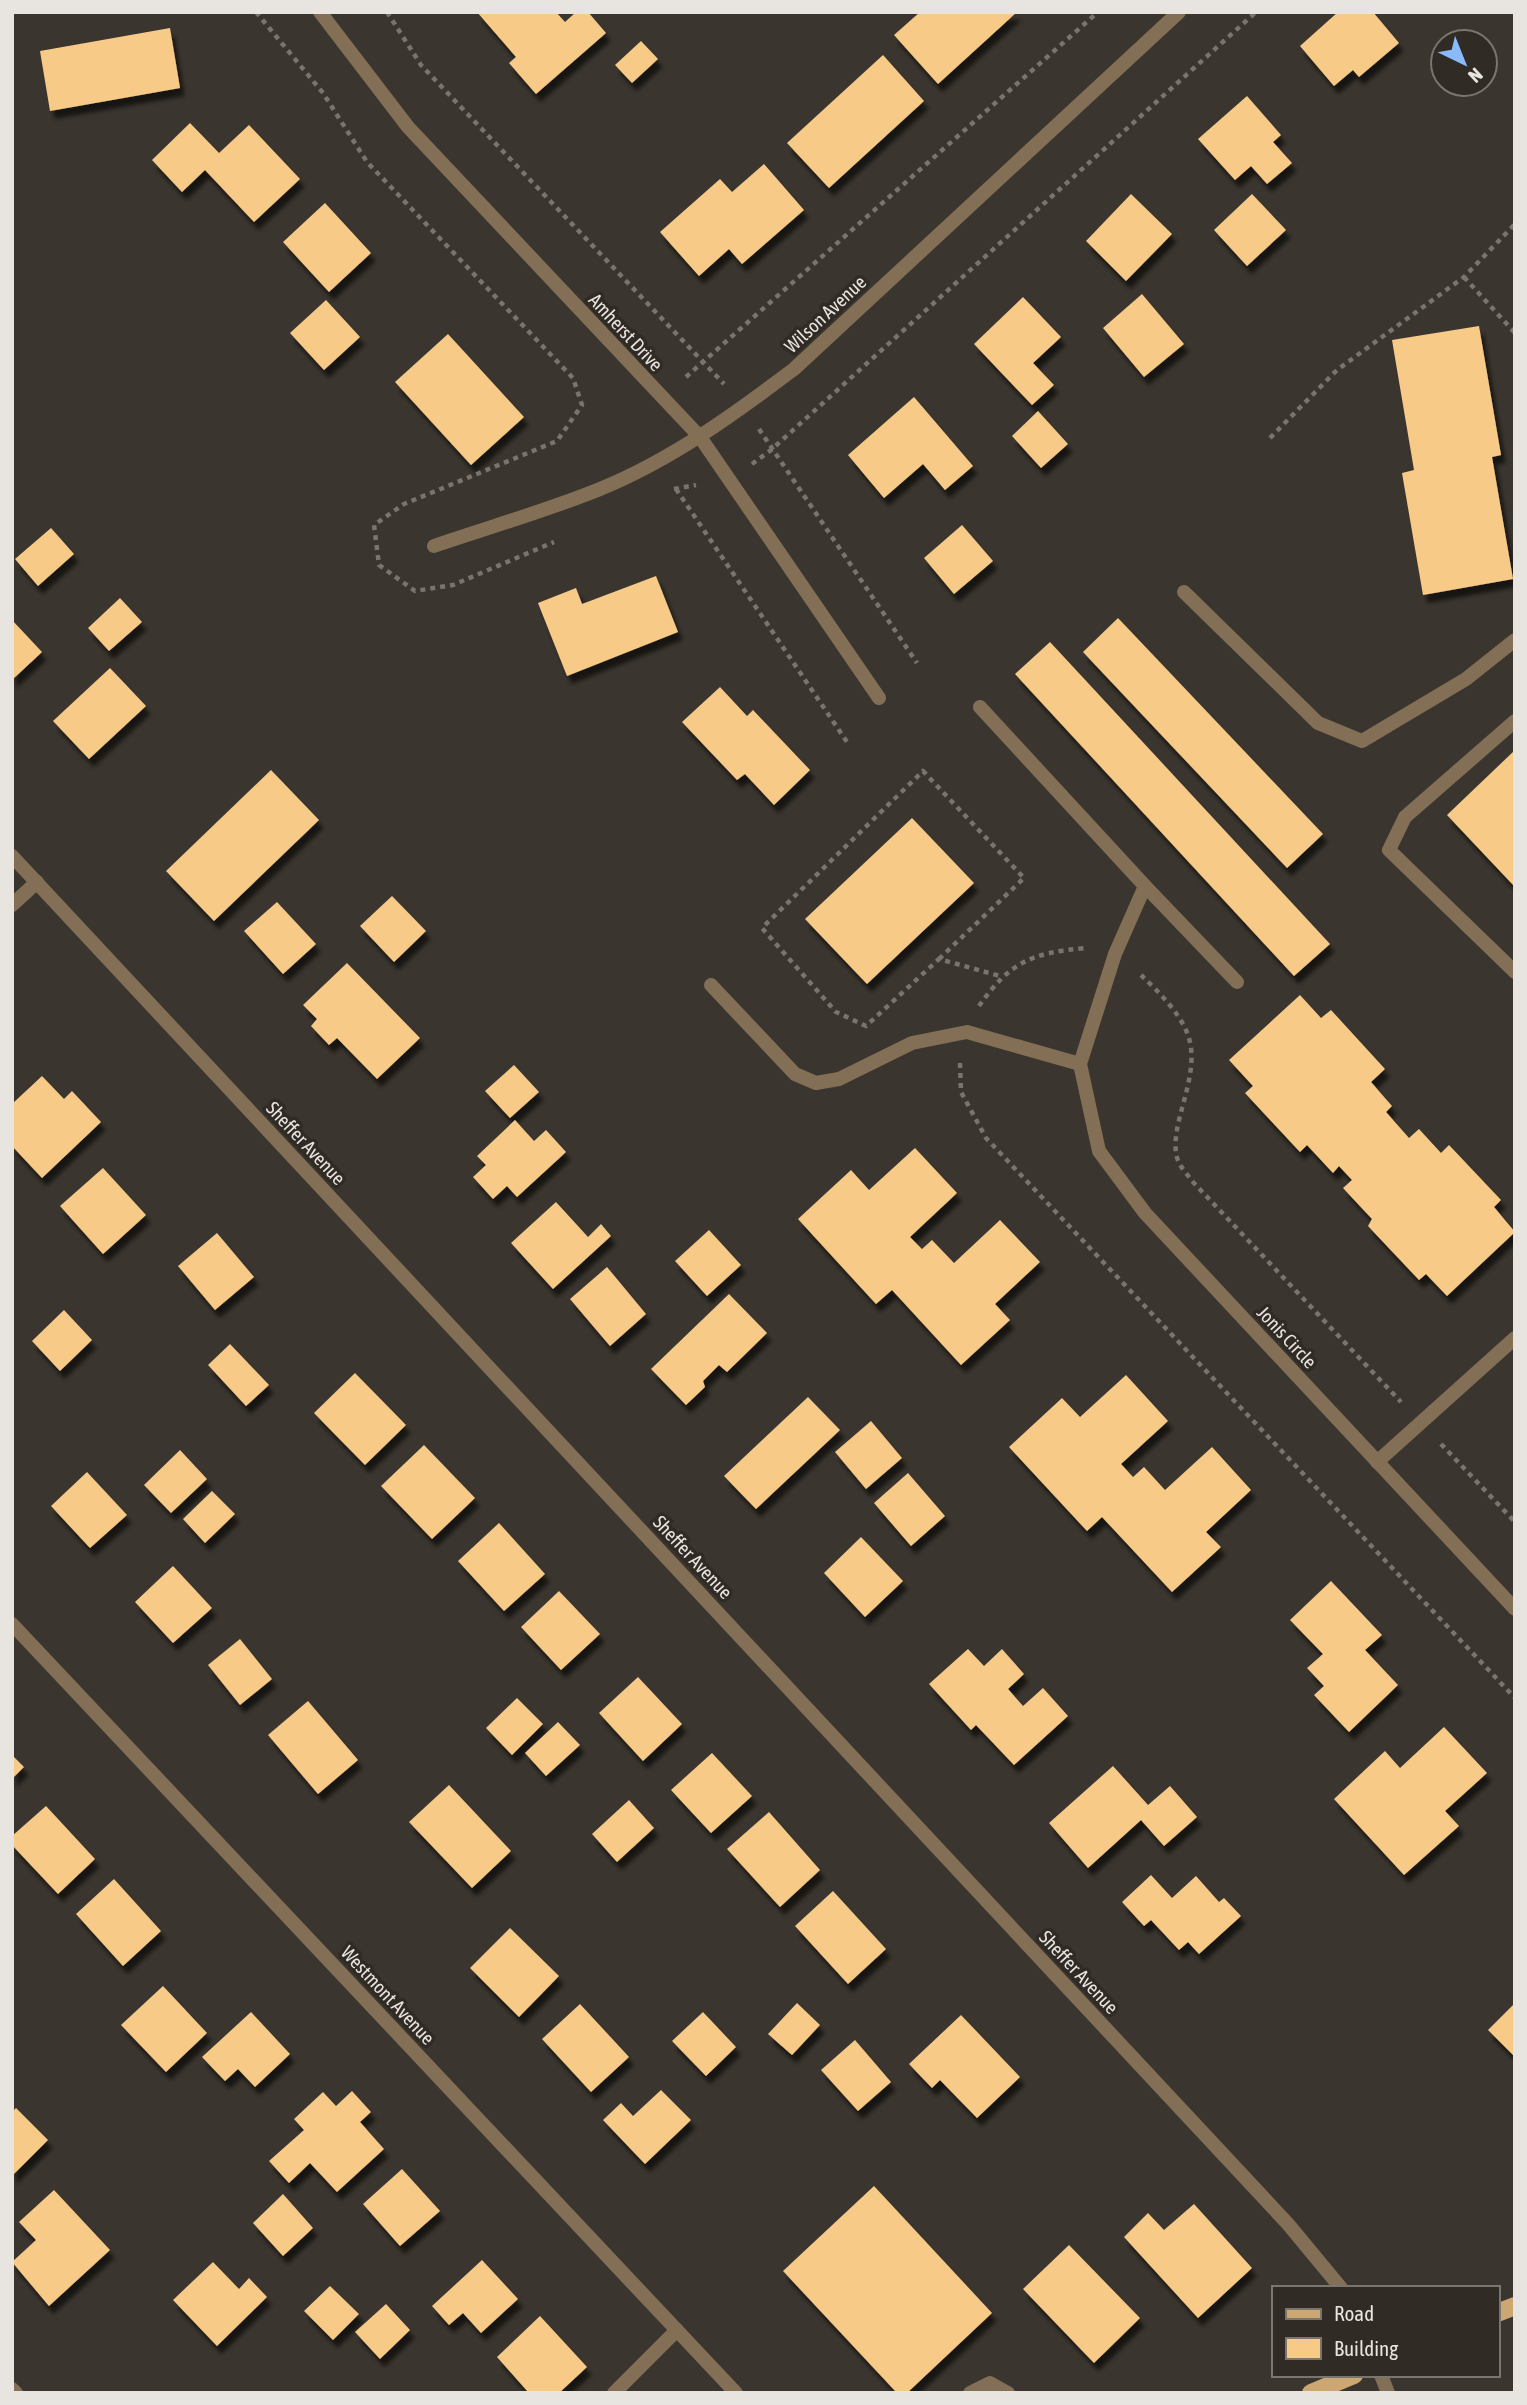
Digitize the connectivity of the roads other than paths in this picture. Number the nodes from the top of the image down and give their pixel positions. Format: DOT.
graph roads {
  1 [pos="320,12"];
  2 [pos="1179,12"];
  3 [pos="700,438"];
  4 [pos="434,547"];
  5 [pos="1184,592"];
  6 [pos="1515,640"];
  7 [pos="879,698"];
  8 [pos="980,707"];
  9 [pos="1515,721"];
  10 [pos="12,856"];
  11 [pos="37,882"];
  12 [pos="1145,887"];
  13 [pos="12,905"];
  14 [pos="1515,972"];
  15 [pos="1237,982"];
  16 [pos="711,985"];
  17 [pos="1080,1064"];
  18 [pos="1515,1338"];
  19 [pos="1377,1462"];
  20 [pos="1515,1609"];
  21 [pos="12,1624"];
  22 [pos="1339,2286"];
  23 [pos="677,2330"];
  24 [pos="1349,2377"];
  25 [pos="12,2389"];
  26 [pos="16,2393"];
  27 [pos="614,2393"];
  28 [pos="736,2393"];
  29 [pos="970,2393"];
  30 [pos="1008,2393"];
  31 [pos="1311,2393"];
  1 -- 3 [label="street, Amherst Drive"];
  2 -- 3 [label="street, Wilson Avenue"];
  3 -- 4 [label="street, Wilson Avenue"];
  3 -- 7 [label="street, Amherst Drive"];
  5 -- 6 [label="street"];
  8 -- 12 [label="street"];
  9 -- 14 [label="street"];
  10 -- 11 [label="street, Sheffer Avenue"];
  11 -- 13 [label="street"];
  11 -- 22 [label="street, Sheffer Avenue"];
  12 -- 15 [label="street"];
  12 -- 17 [label="street"];
  16 -- 17 [label="street"];
  17 -- 19 [label="street, Jonis Circle"];
  18 -- 19 [label="street"];
  19 -- 20 [label="street, Jonis Circle"];
  21 -- 23 [label="street, Westmont Avenue"];
  23 -- 27 [label="street"];
  23 -- 28 [label="street, Westmont Avenue"];
  24 -- 31 [label="main road"];
  25 -- 26 [label="street"];
  29 -- 30 [label="street"];
}
